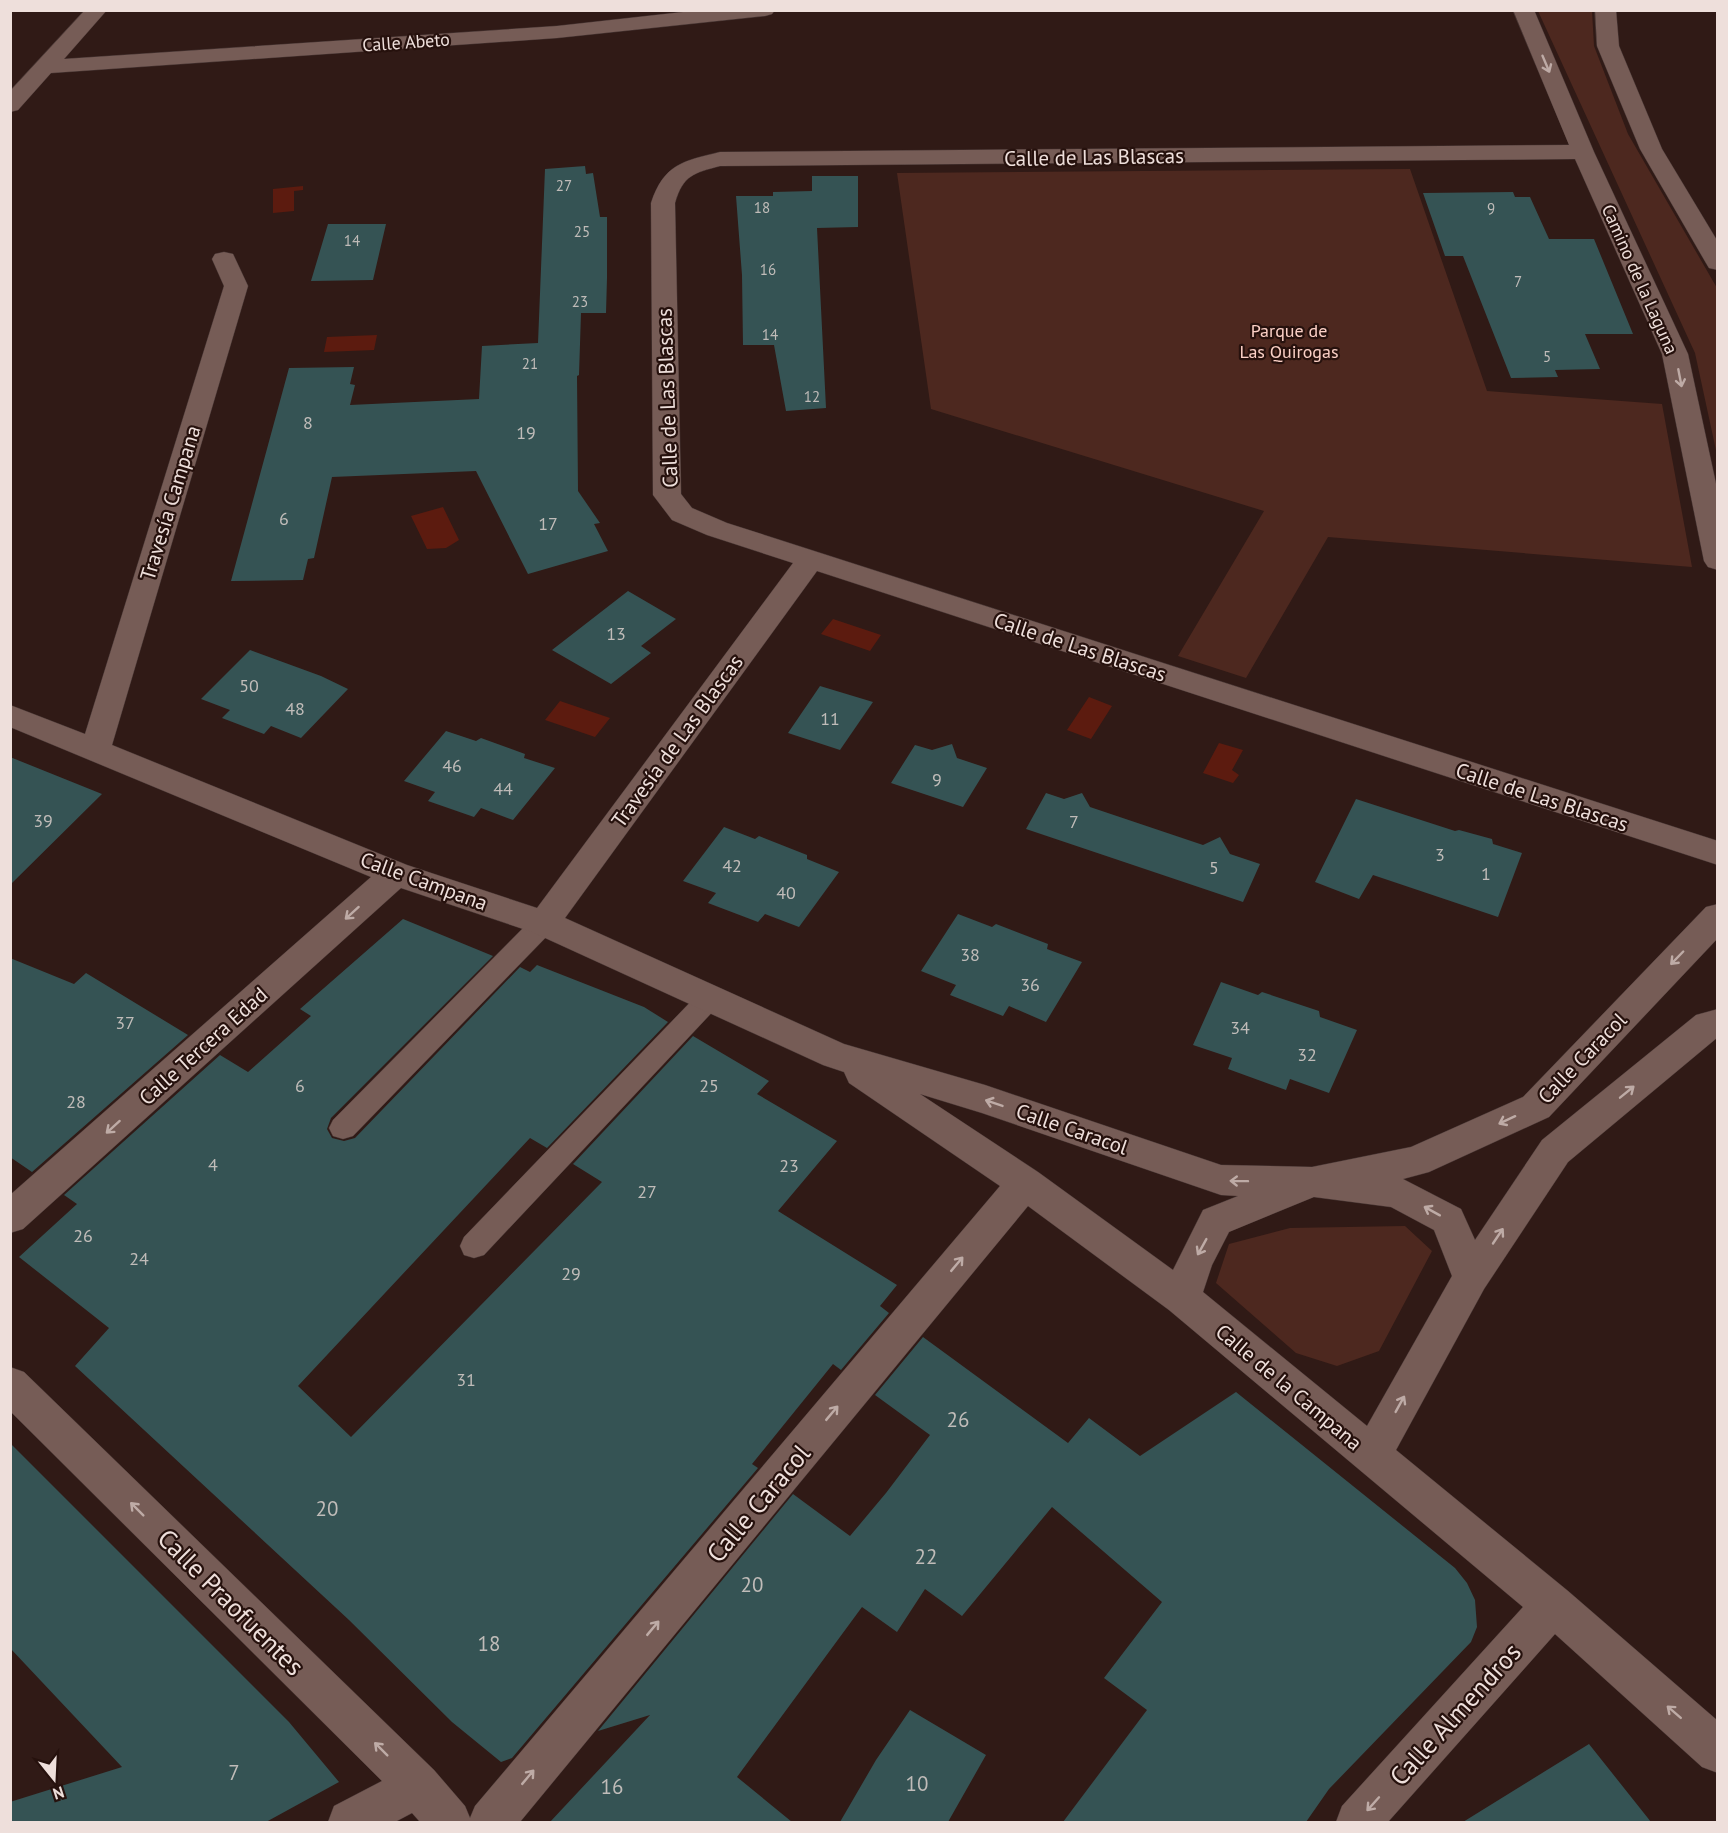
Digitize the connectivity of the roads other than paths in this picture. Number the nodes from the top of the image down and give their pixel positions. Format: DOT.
graph roads {
  1 [pos="97,10"];
  2 [pos="765,10"];
  3 [pos="1523,10"];
  4 [pos="1605,10"];
  5 [pos="46,67"];
  6 [pos="10,105"];
  7 [pos="1583,152"];
  8 [pos="224,259"];
  9 [pos="1718,263"];
  10 [pos="810,560"];
  11 [pos="1718,561"];
  12 [pos="10,715"];
  13 [pos="96,748"];
  14 [pos="1718,853"];
  15 [pos="396,874"];
  16 [pos="1718,916"];
  17 [pos="544,923"];
  18 [pos="710,998"];
  19 [pos="1718,1022"];
  20 [pos="835,1055"];
  21 [pos="342,1128"];
  22 [pos="1312,1182"];
  23 [pos="1025,1183"];
  24 [pos="10,1218"];
  25 [pos="474,1246"];
  26 [pos="1471,1277"];
  27 [pos="1182,1298"];
  28 [pos="10,1384"];
  29 [pos="1372,1455"];
  30 [pos="1553,1605"];
  31 [pos="1718,1751"];
  32 [pos="418,1786"];
  33 [pos="350,1822"];
  34 [pos="449,1822"];
  35 [pos="491,1822"];
  36 [pos="1358,1822"];
  1 -- 5 [label="street"];
  2 -- 5 [label="street, Calle Abeto"];
  3 -- 7 [label="street, Camino de la Laguna, one-way"];
  4 -- 9 [label="street"];
  5 -- 6 [label="street"];
  7 -- 10 [label="street, Calle de Las Blascas"];
  7 -- 11 [label="street, Camino de la Laguna, one-way"];
  8 -- 13 [label="street, Travesía Campana"];
  10 -- 14 [label="street, Calle de Las Blascas"];
  10 -- 17 [label="street, Travesía de Las Blascas"];
  12 -- 13 [label="street, Calle Campana"];
  13 -- 15 [label="street, Calle Campana"];
  15 -- 17 [label="street, Calle Campana"];
  15 -- 24 [label="street, Calle Tercera Edad, one-way"];
  16 -- 22 [label="street, Calle Caracol, one-way"];
  17 -- 18 [label="street, Calle Campana"];
  17 -- 21 [label="lane"];
  18 -- 20 [label="street, Calle Campana"];
  18 -- 25 [label="lane"];
  26 -- 19 [label="street, one-way"];
  22 -- 20 [label="street, Calle Caracol, one-way"];
  20 -- 23 [label="street, Calle de la Campana"];
  26 -- 22 [label="street, Calle Caracol, one-way"];
  22 -- 27 [label="street, Calle Caracol, one-way"];
  23 -- 27 [label="street, Calle de la Campana"];
  35 -- 23 [label="street, Calle Caracol, one-way"];
  29 -- 26 [label="street, one-way"];
  27 -- 29 [label="street, Calle de la Campana"];
  32 -- 28 [label="street, Calle Praofuentes, one-way"];
  29 -- 30 [label="street, Calle de la Campana"];
  31 -- 30 [label="street, Calle de la Campana, one-way"];
  30 -- 36 [label="street, Calle Almendros, one-way"];
  32 -- 33 [label="street"];
  32 -- 34 [label="street, Calle Praofuentes"];
}
